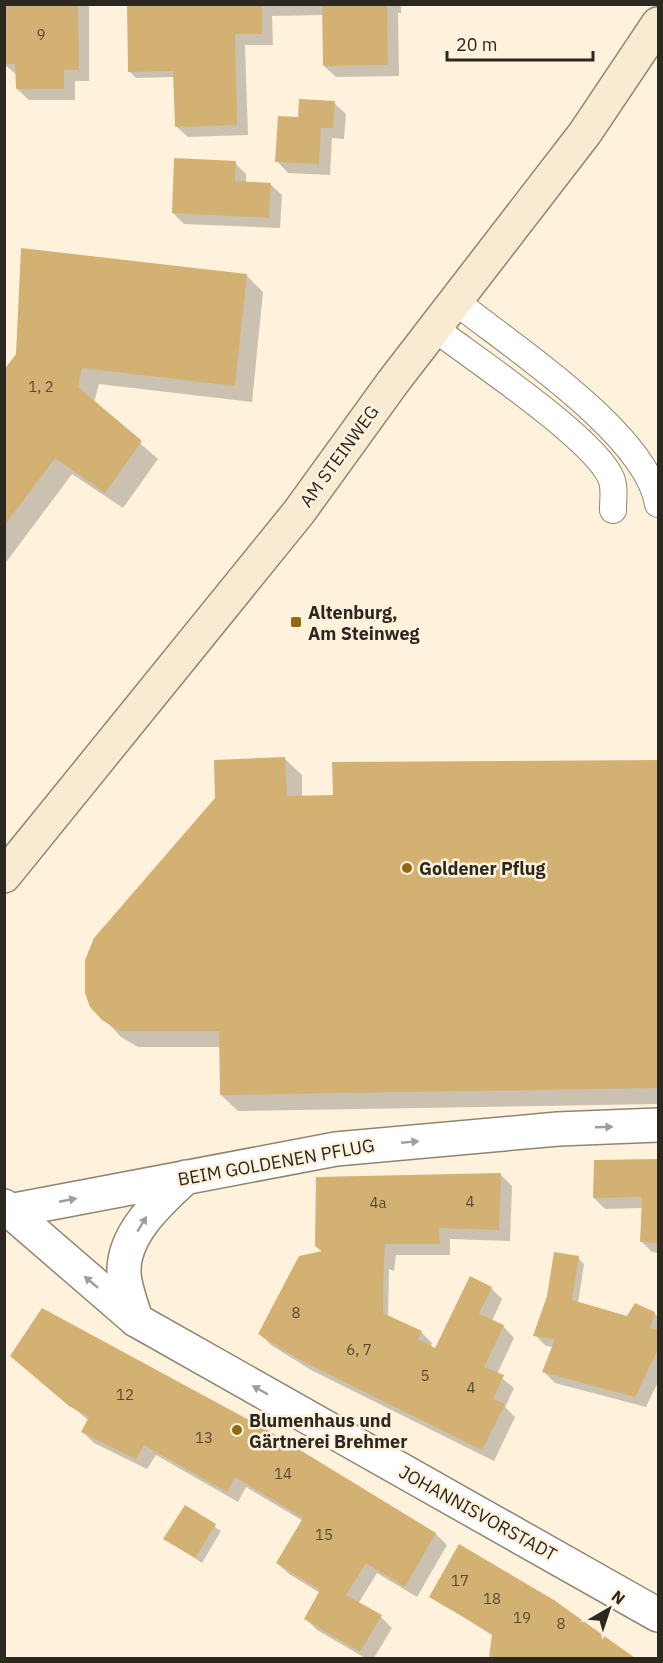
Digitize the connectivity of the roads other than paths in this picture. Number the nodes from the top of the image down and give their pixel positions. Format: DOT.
graph roads {
  1 [pos="658,24"];
  2 [pos="455,302"];
  3 [pos="434,328"];
  4 [pos="658,504"];
  5 [pos="614,510"];
  6 [pos="4,876"];
  7 [pos="658,1125"];
  8 [pos="186,1177"];
  9 [pos="6,1210"];
  10 [pos="136,1320"];
  11 [pos="658,1615"];
  1 -- 2 [label="main road, AM STEINWEG"];
  2 -- 3 [label="main road, AM STEINWEG"];
  2 -- 4 [label="lane"];
  3 -- 5 [label="lane"];
  3 -- 6 [label="main road, AM STEINWEG"];
  8 -- 7 [label="street, BEIM GOLDENEN PFLUG, one-way"];
  9 -- 8 [label="street, BEIM GOLDENEN PFLUG, one-way"];
  10 -- 8 [label="street, one-way"];
  10 -- 9 [label="street, JOHANNISVORSTADT, one-way"];
  11 -- 10 [label="street, JOHANNISVORSTADT, one-way"];
}
